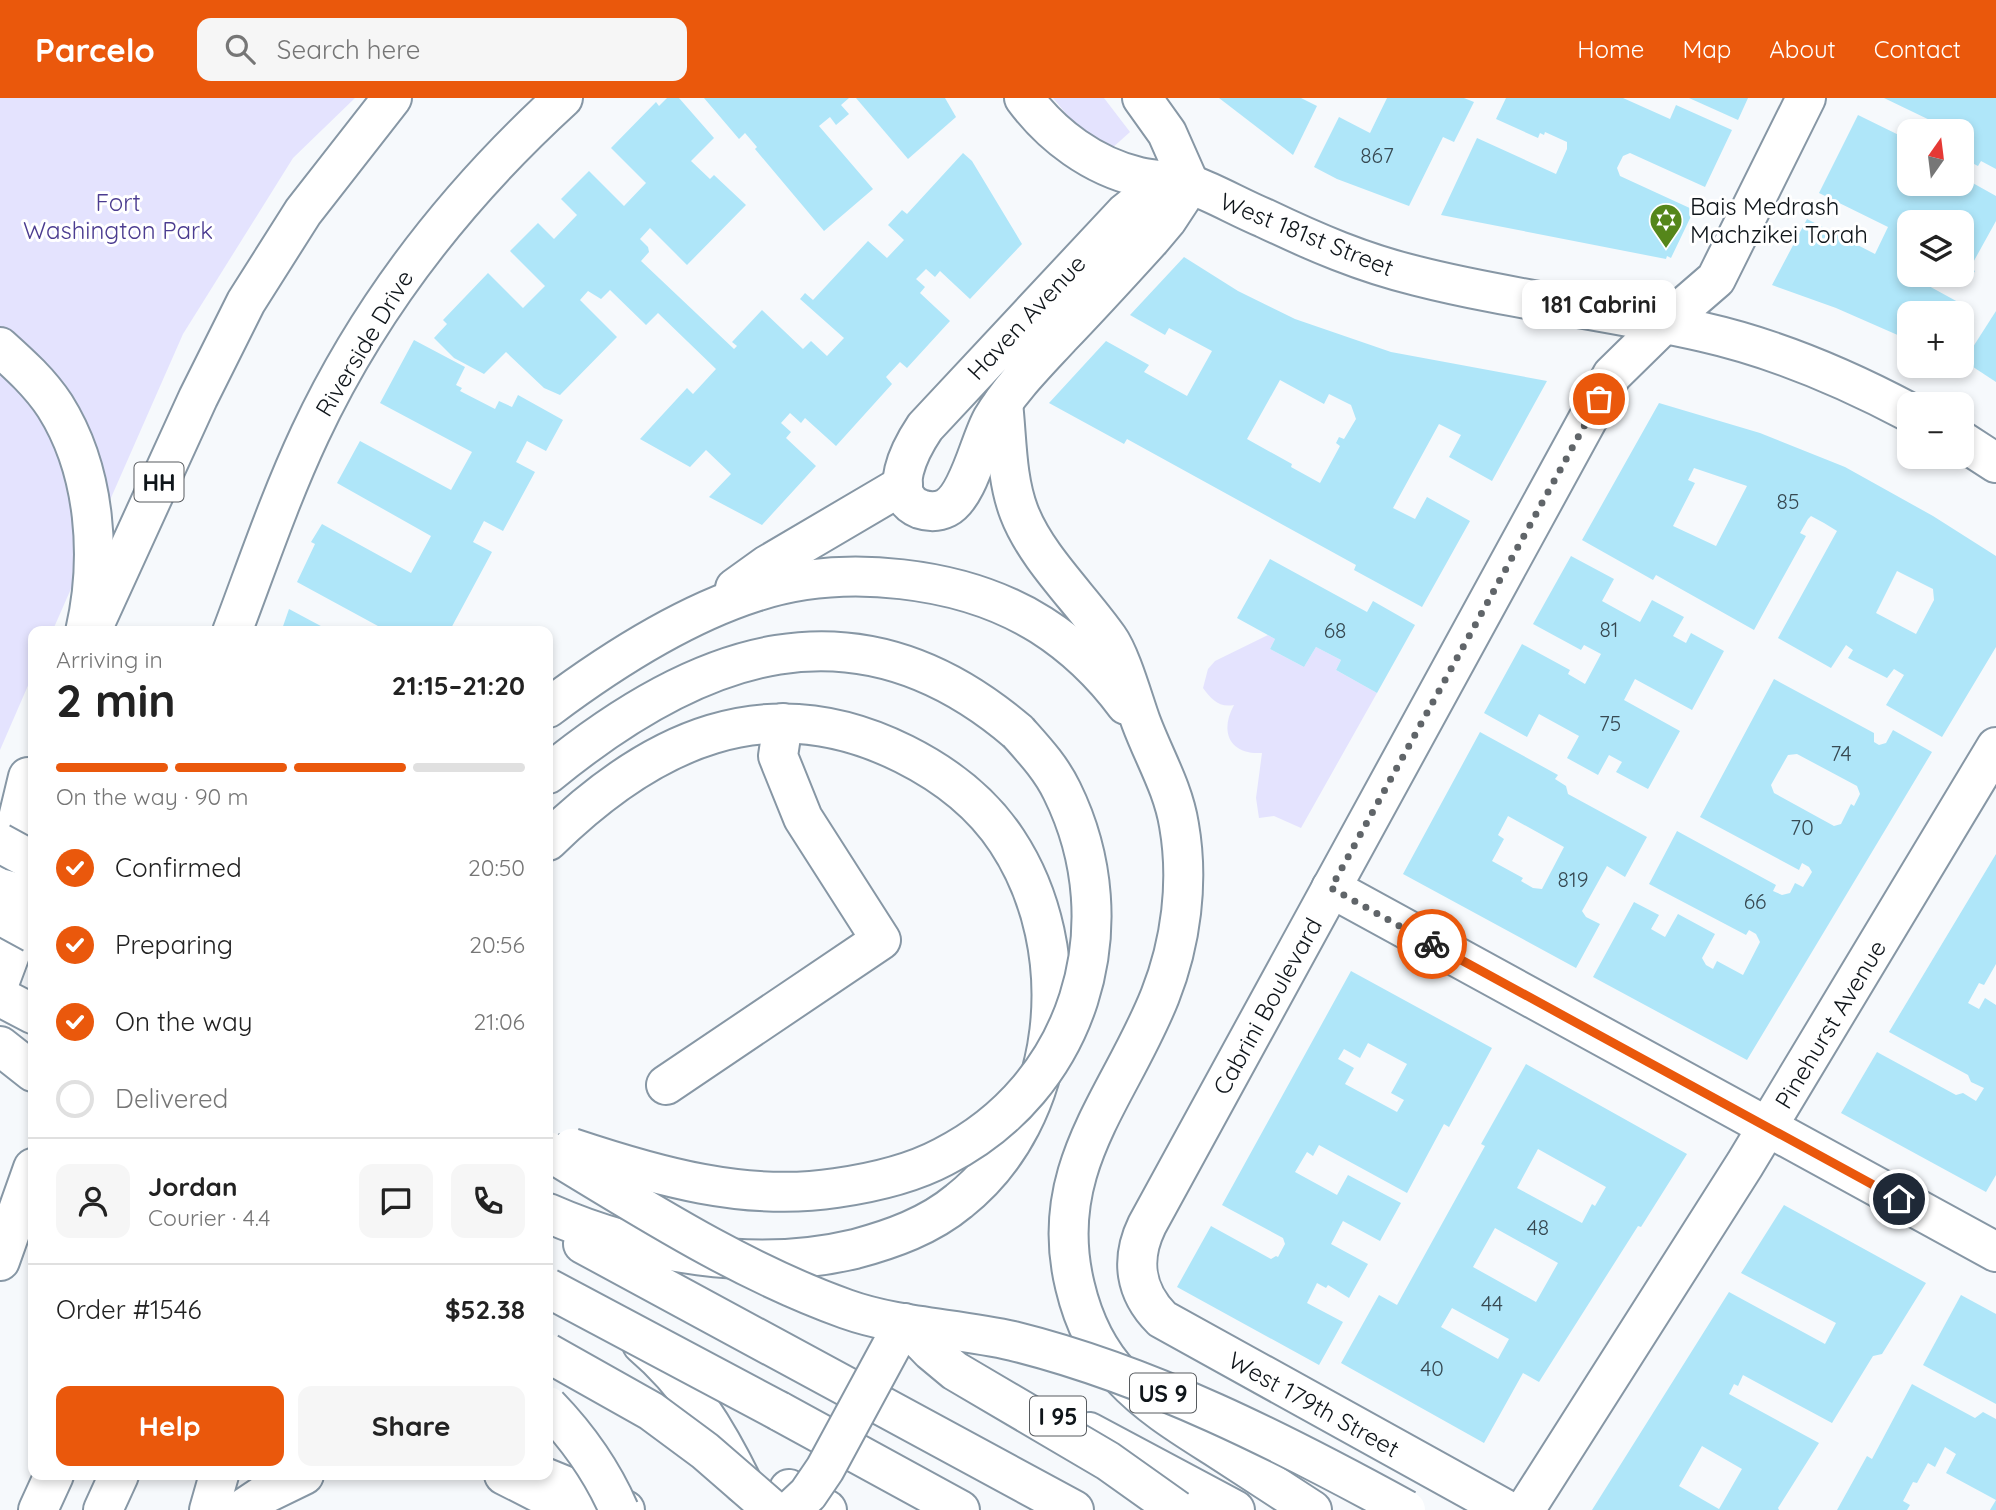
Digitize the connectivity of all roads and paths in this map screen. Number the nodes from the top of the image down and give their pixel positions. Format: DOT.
graph roads {
  1 [pos="392,98"];
  2 [pos="563,98"];
  3 [pos="1024,98"];
  4 [pos="1142,98"];
  5 [pos="1806,98"];
  6 [pos="1190,185"];
  7 [pos="1664,324"];
  8 [pos="0,346"];
  9 [pos="1003,403"];
  10 [pos="1897,406"];
  11 [pos="1974,449"];
  12 [pos="1996,463"];
  13 [pos="903,485"];
  14 [pos="697,616"];
  15 [pos="86,626"];
  16 [pos="94,626"];
  17 [pos="234,626"];
  18 [pos="553,705"];
  19 [pos="783,723"];
  20 [pos="1145,732"];
  21 [pos="1996,747"];
  22 [pos="553,770"];
  23 [pos="28,778"];
  24 [pos="28,783"];
  25 [pos="553,837"];
  26 [pos="0,843"];
  27 [pos="28,858"];
  28 [pos="0,888"];
  29 [pos="1331,888"];
  30 [pos="0,893"];
  31 [pos="28,894"];
  32 [pos="28,908"];
  33 [pos="0,915"];
  34 [pos="0,926"];
  35 [pos="28,930"];
  36 [pos="28,941"];
  37 [pos="0,984"];
  38 [pos="0,997"];
  39 [pos="28,1001"];
  40 [pos="28,1011"];
  41 [pos="0,1046"];
  42 [pos="28,1068"];
  43 [pos="0,1069"];
  44 [pos="28,1083"];
  45 [pos="666,1084"];
  46 [pos="1767,1127"];
  47 [pos="553,1143"];
  48 [pos="553,1144"];
  49 [pos="553,1154"];
  50 [pos="28,1182"];
  51 [pos="553,1215"];
  52 [pos="553,1227"];
  53 [pos="1996,1252"];
  54 [pos="0,1261"];
  55 [pos="1138,1280"];
  56 [pos="553,1283"];
  57 [pos="553,1291"];
  58 [pos="893,1322"];
  59 [pos="553,1359"];
  60 [pos="553,1412"];
  61 [pos="52,1480"];
  62 [pos="117,1480"];
  63 [pos="218,1480"];
  64 [pos="293,1480"];
  65 [pos="514,1480"];
  66 [pos="551,1480"];
  67 [pos="784,1503"];
  68 [pos="38,1510"];
  69 [pos="103,1510"];
  70 [pos="209,1510"];
  71 [pos="242,1510"];
  72 [pos="570,1510"];
  73 [pos="619,1510"];
  74 [pos="625,1510"];
  75 [pos="752,1510"];
  76 [pos="827,1510"];
  77 [pos="960,1510"];
  78 [pos="1074,1510"];
  79 [pos="1177,1510"];
  80 [pos="1235,1510"];
  81 [pos="1312,1510"];
  82 [pos="1406,1510"];
  83 [pos="1507,1510"];
  84 [pos="1525,1510"];
  1 -- 16 [label="main road, HH"];
  2 -- 17 [label="main road, Riverside Drive"];
  3 -- 6 [label="main road, West 181st Street"];
  4 -- 6 [label="main road"];
  5 -- 7 [label="main road, Cabrini Boulevard"];
  6 -- 7 [label="main road, West 181st Street"];
  6 -- 9 [label="main road, Haven Avenue"];
  6 -- 13 [label="main road, Haven Avenue"];
  7 -- 10 [label="main road, West 181st Street"];
  7 -- 29 [label="main road, Cabrini Boulevard"];
  8 -- 15 [label="main road"];
  9 -- 13 [label="main road, Haven Avenue"];
  9 -- 20 [label="main road"];
  11 -- 12 [label="main road"];
  13 -- 14 [label="main road"];
  14 -- 18 [label="main road"];
  14 -- 20 [label="main road"];
  19 -- 25 [label="main road"];
  19 -- 45 [label="main road"];
  19 -- 51 [label="main road"];
  20 -- 81 [label="main road"];
  21 -- 46 [label="main road, Pinehurst Avenue"];
  22 -- 47 [label="main road, bridge"];
  23 -- 26 [label="main road"];
  24 -- 30 [label="main road"];
  26 -- 27 [label="main road, bridge"];
  28 -- 31 [label="main road, bridge"];
  29 -- 46 [label="main road"];
  29 -- 55 [label="main road, Cabrini Boulevard"];
  32 -- 37 [label="main road"];
  33 -- 35 [label="main road, bridge"];
  34 -- 36 [label="main road"];
  37 -- 39 [label="main road"];
  38 -- 40 [label="main road"];
  41 -- 42 [label="main road"];
  43 -- 44 [label="main road"];
  46 -- 53 [label="main road"];
  46 -- 84 [label="main road, Pinehurst Avenue"];
  48 -- 58 [label="main road, I 95, bridge"];
  49 -- 58 [label="main road, US 9, bridge"];
  50 -- 54 [label="main road"];
  52 -- 78 [label="main road"];
  55 -- 83 [label="main road, West 179th Street"];
  56 -- 75 [label="main road"];
  57 -- 77 [label="main road, bridge"];
  58 -- 67 [label="main road, bridge"];
  58 -- 79 [label="main road, bridge"];
  58 -- 80 [label="main road, I 95"];
  58 -- 82 [label="main road, US 9, bridge"];
  59 -- 67 [label="main road, bridge"];
  60 -- 73 [label="main road, bridge"];
  61 -- 68 [label="main road"];
  62 -- 69 [label="main road"];
  63 -- 70 [label="main road"];
  64 -- 71 [label="main road"];
  65 -- 72 [label="main road"];
  66 -- 74 [label="main road"];
  67 -- 76 [label="main road"];
}
